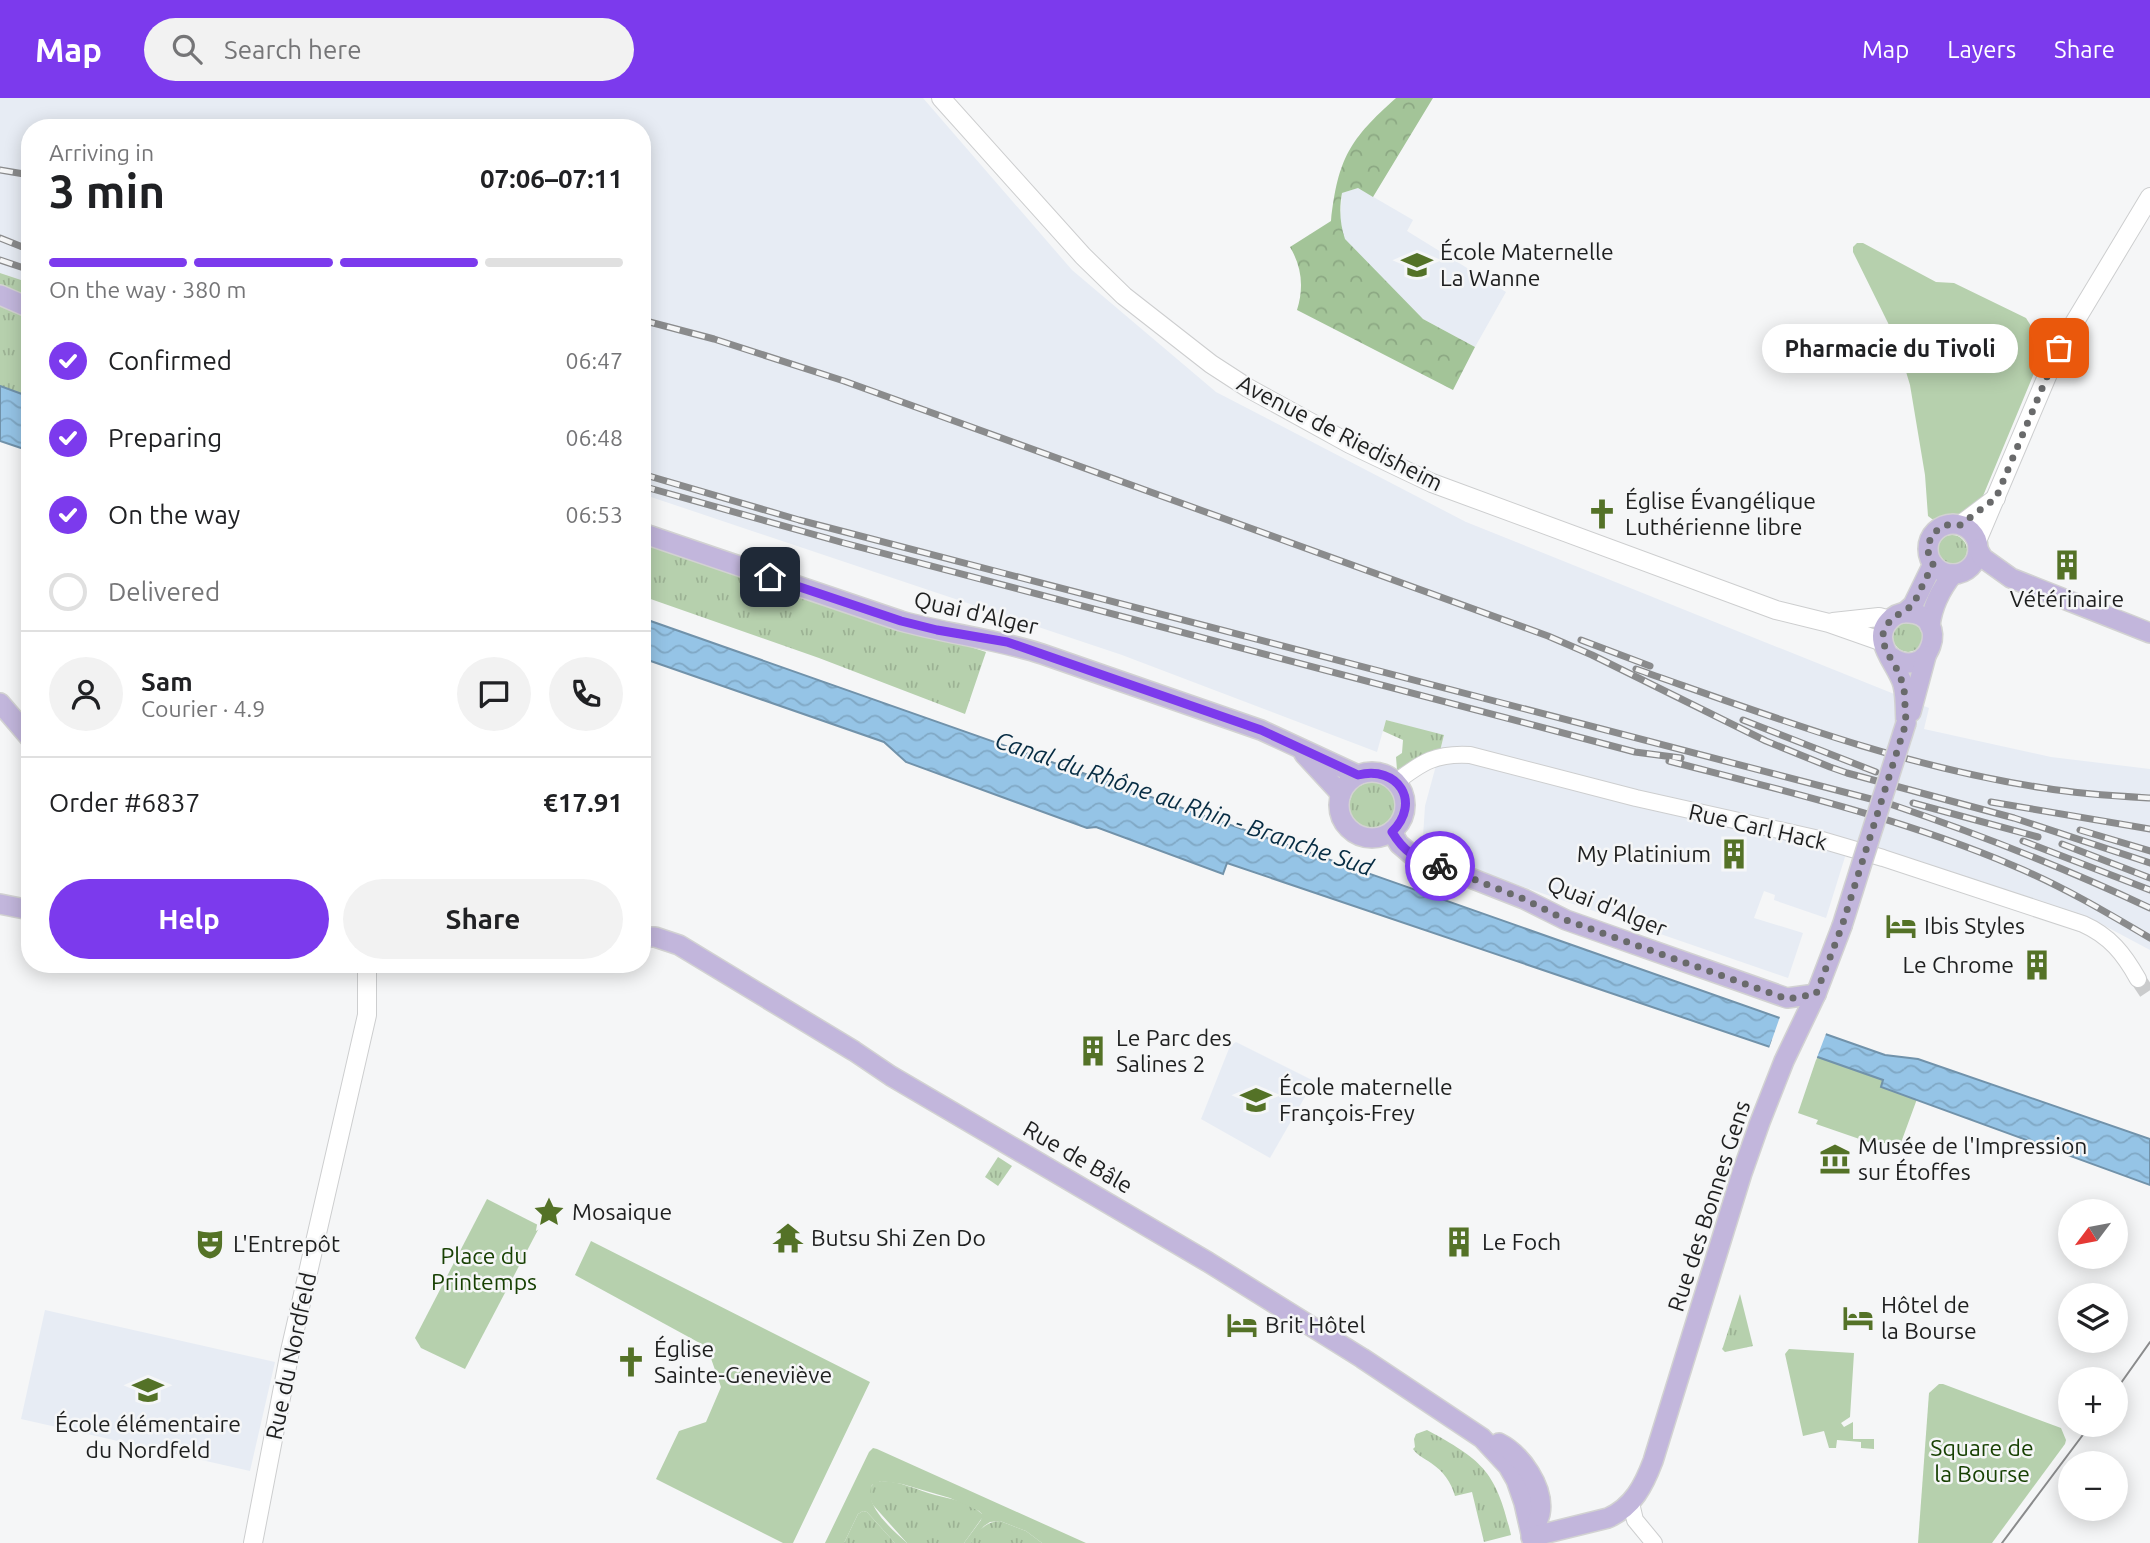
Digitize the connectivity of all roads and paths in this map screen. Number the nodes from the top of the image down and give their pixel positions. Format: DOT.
graph roads {
  1 [pos="941,98"];
  2 [pos="2150,197"];
  3 [pos="0,295"];
  4 [pos="21,304"];
  5 [pos="1996,498"];
  6 [pos="1960,525"];
  7 [pos="651,536"];
  8 [pos="1978,545"];
  9 [pos="1933,564"];
  10 [pos="1961,572"];
  11 [pos="2011,578"];
  12 [pos="1897,616"];
  13 [pos="1829,623"];
  14 [pos="1930,626"];
  15 [pos="2150,633"];
  16 [pos="1886,649"];
  17 [pos="1926,656"];
  18 [pos="0,703"];
  19 [pos="1906,723"];
  20 [pos="21,727"];
  21 [pos="1296,746"];
  22 [pos="1358,775"];
  23 [pos="1396,782"];
  24 [pos="1341,794"];
  25 [pos="1392,832"];
  26 [pos="0,904"];
  27 [pos="21,908"];
  28 [pos="651,937"];
  29 [pos="367,973"];
  30 [pos="2138,979"];
  31 [pos="1816,994"];
  32 [pos="1631,1503"];
  33 [pos="1532,1540"];
  34 [pos="253,1543"];
  35 [pos="1654,1543"];
  1 -- 13 [label="main road, Avenue de Riedisheim"];
  2 -- 5 [label="main road"];
  3 -- 4 [label="main road"];
  5 -- 6 [label="main road"];
  5 -- 8 [label="main road"];
  6 -- 8 [label="main road"];
  6 -- 9 [label="main road"];
  7 -- 21 [label="main road, Quai d'Alger"];
  8 -- 10 [label="main road"];
  8 -- 11 [label="main road"];
  9 -- 10 [label="main road"];
  9 -- 12 [label="main road"];
  10 -- 11 [label="main road"];
  10 -- 14 [label="main road"];
  11 -- 15 [label="main road"];
  12 -- 13 [label="main road, Avenue de Riedisheim"];
  12 -- 14 [label="main road"];
  12 -- 16 [label="main road"];
  13 -- 16 [label="main road, Avenue de Riedisheim"];
  14 -- 17 [label="main road"];
  16 -- 17 [label="main road"];
  16 -- 19 [label="main road"];
  17 -- 19 [label="main road, Rue des Bonnes Gens"];
  18 -- 20 [label="main road"];
  19 -- 31 [label="main road, Rue des Bonnes Gens, bridge"];
  21 -- 22 [label="main road, Quai d'Alger"];
  21 -- 24 [label="main road, Quai d'Alger"];
  22 -- 23 [label="main road"];
  22 -- 24 [label="main road"];
  23 -- 25 [label="main road"];
  23 -- 30 [label="street, Rue Carl Hack"];
  24 -- 25 [label="main road"];
  25 -- 31 [label="main road, Quai d'Alger"];
  26 -- 27 [label="main road"];
  28 -- 33 [label="main road, Rue de Bâle"];
  29 -- 34 [label="main road, Rue du Nordfeld"];
  31 -- 32 [label="main road, Rue des Bonnes Gens"];
  32 -- 33 [label="main road"];
  32 -- 35 [label="street"];
}
